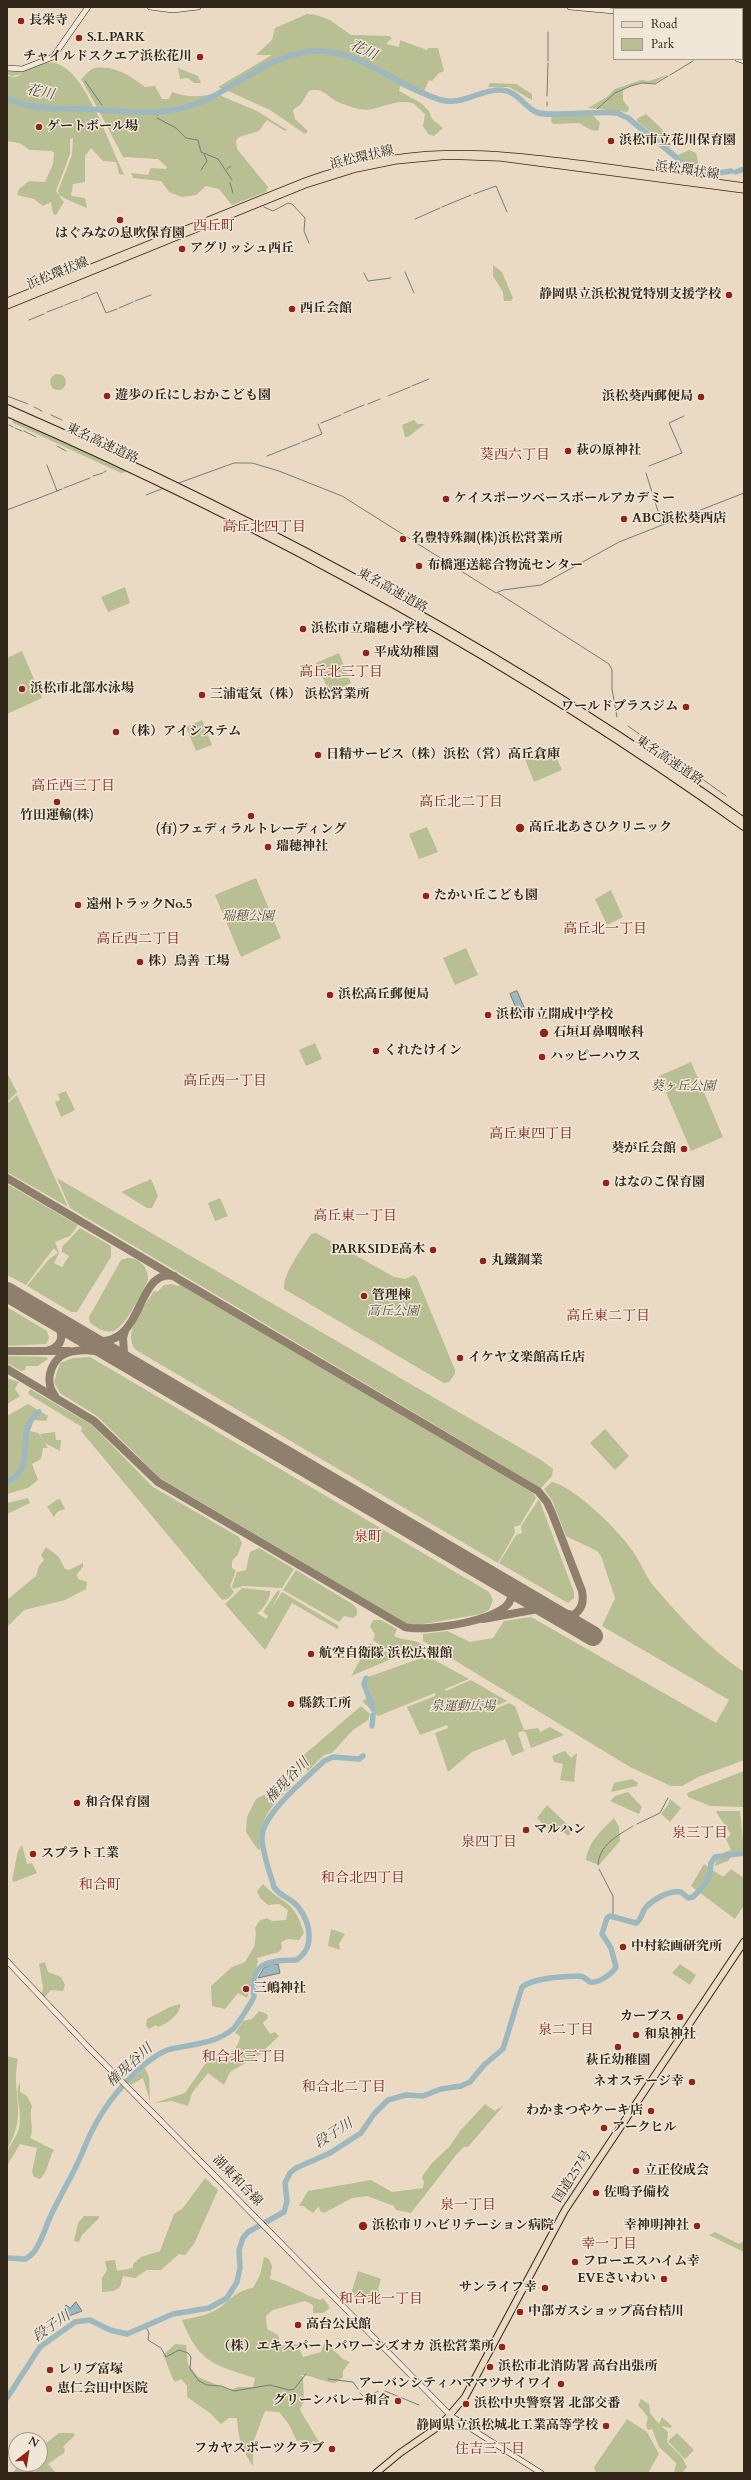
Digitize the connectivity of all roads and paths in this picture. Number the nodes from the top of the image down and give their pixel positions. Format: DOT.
graph roads {
  1 [pos="88,7"];
  2 [pos="150,7"];
  3 [pos="198,7"];
  4 [pos="570,7"];
  5 [pos="613,11"];
  6 [pos="7,68"];
  7 [pos="744,186"];
  8 [pos="744,190"];
  9 [pos="7,301"];
  10 [pos="7,306"];
  11 [pos="7,408"];
  12 [pos="7,413"];
  13 [pos="744,821"];
  14 [pos="744,827"];
  15 [pos="744,1942"];
  16 [pos="7,1961"];
  17 [pos="452,2416"];
  18 [pos="376,2473"];
  19 [pos="541,2473"];
  1 -- 6 [label="main road"];
  2 -- 3 [label="main road"];
  4 -- 5 [label="main road"];
  7 -- 9 [label="main road, 浜松環状線"];
  8 -- 10 [label="main road, 浜松環状線"];
  11 -- 13 [label="highway, 東名高速道路"];
  12 -- 14 [label="highway, 東名高速道路"];
  15 -- 17 [label="highway, 国道257号"];
  16 -- 17 [label="main road, 湖東和合線"];
  17 -- 18 [label="highway, 国道257号"];
  17 -- 19 [label="main road, 湖東和合線"];
}
